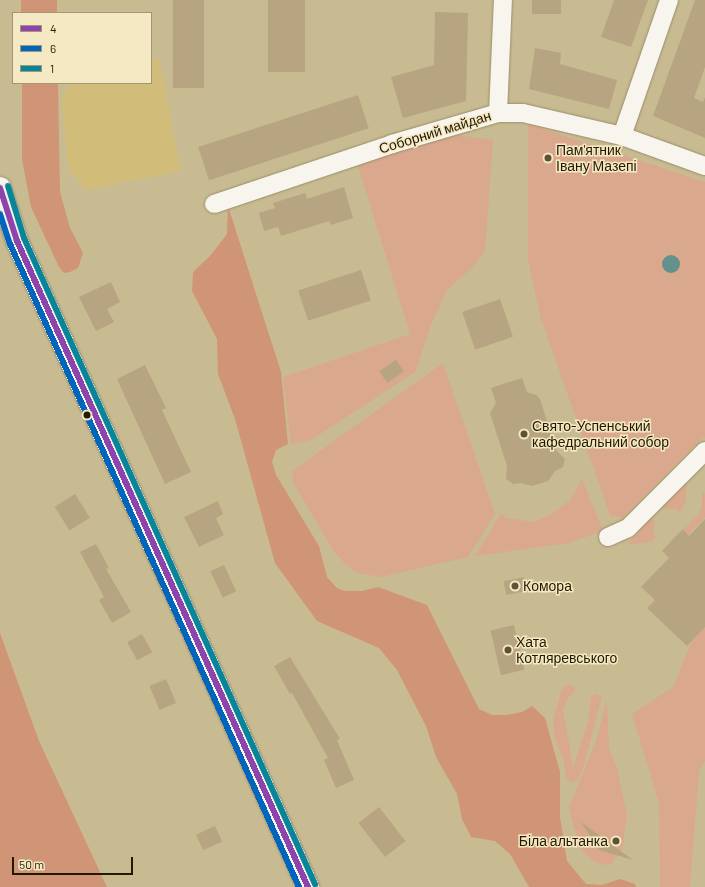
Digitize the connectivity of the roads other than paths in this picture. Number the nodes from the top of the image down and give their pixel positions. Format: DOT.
graph roads {
  1 [pos="503,0"];
  2 [pos="669,0"];
  3 [pos="498,113"];
  4 [pos="622,136"];
  5 [pos="705,166"];
  6 [pos="0,188"];
  7 [pos="214,204"];
  8 [pos="705,451"];
  9 [pos="608,538"];
  10 [pos="308,887"];
  1 -- 3 [label="street"];
  2 -- 4 [label="street"];
  3 -- 4 [label="street, Соборний майдан"];
  3 -- 7 [label="street, Соборний майдан"];
  4 -- 5 [label="street, Соборний майдан"];
  6 -- 10 [label="main road"];
  8 -- 9 [label="street"];
}
